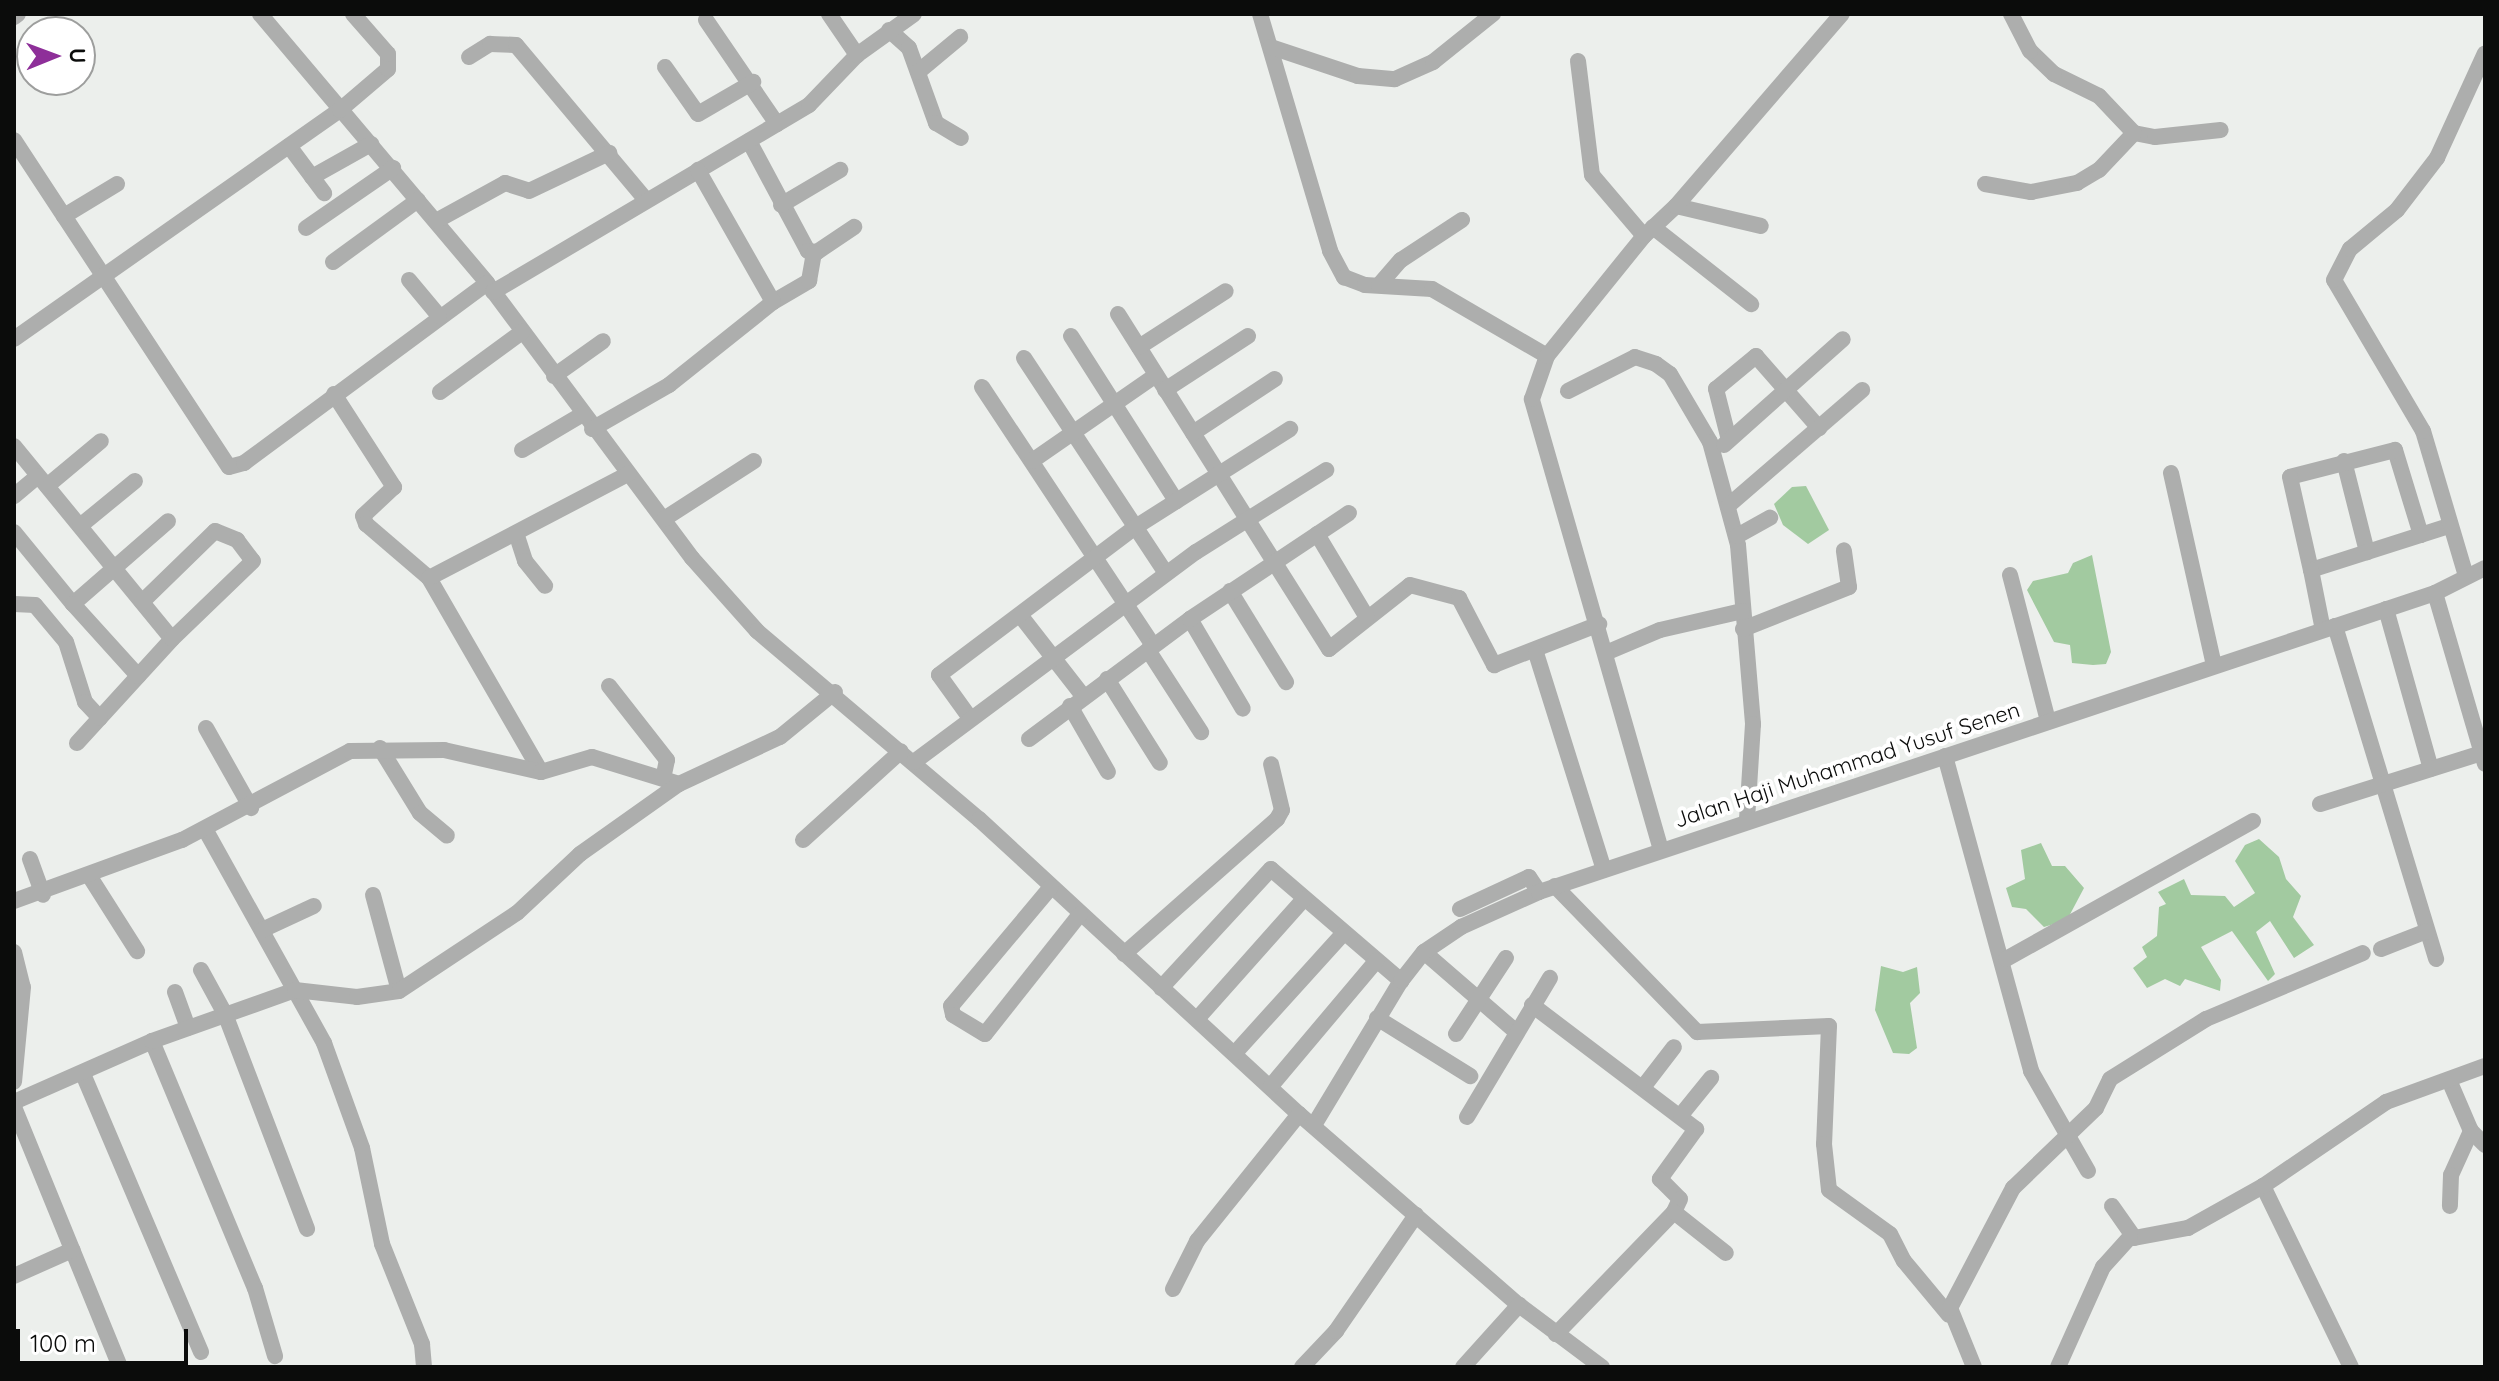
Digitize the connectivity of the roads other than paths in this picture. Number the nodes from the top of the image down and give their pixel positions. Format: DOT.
graph roads {
  1 [pos="260,14"];
  2 [pos="353,14"];
  3 [pos="829,14"];
  4 [pos="914,14"];
  5 [pos="1260,14"];
  6 [pos="1493,14"];
  7 [pos="1842,14"];
  8 [pos="2011,14"];
  9 [pos="706,20"];
  10 [pos="889,30"];
  11 [pos="960,37"];
  12 [pos="1271,47"];
  13 [pos="2485,53"];
  14 [pos="857,55"];
  15 [pos="469,57"];
  16 [pos="1578,61"];
  17 [pos="665,67"];
  18 [pos="918,72"];
  19 [pos="753,82"];
  20 [pos="340,110"];
  21 [pos="777,124"];
  22 [pos="2221,130"];
  23 [pos="2134,133"];
  24 [pos="961,138"];
  25 [pos="14,140"];
  26 [pos="749,141"];
  27 [pos="371,144"];
  28 [pos="289,146"];
  29 [pos="609,153"];
  30 [pos="393,168"];
  31 [pos="698,170"];
  32 [pos="840,170"];
  33 [pos="312,177"];
  34 [pos="117,184"];
  35 [pos="1985,184"];
  36 [pos="324,193"];
  37 [pos="418,200"];
  38 [pos="646,200"];
  39 [pos="781,205"];
  40 [pos="1676,206"];
  41 [pos="64,216"];
  42 [pos="1462,220"];
  43 [pos="436,221"];
  44 [pos="1761,226"];
  45 [pos="854,227"];
  46 [pos="306,228"];
  47 [pos="1648,232"];
  48 [pos="814,253"];
  49 [pos="333,262"];
  50 [pos="104,276"];
  51 [pos="409,280"];
  52 [pos="1379,285"];
  53 [pos="490,288"];
  54 [pos="1226,291"];
  55 [pos="773,302"];
  56 [pos="1751,304"];
  57 [pos="1118,314"];
  58 [pos="439,316"];
  59 [pos="522,332"];
  60 [pos="1071,336"];
  61 [pos="1248,336"];
  62 [pos="14,339"];
  63 [pos="1843,339"];
  64 [pos="603,341"];
  65 [pos="1139,347"];
  66 [pos="1547,356"];
  67 [pos="1024,358"];
  68 [pos="554,376"];
  69 [pos="1275,379"];
  70 [pos="1161,383"];
  71 [pos="982,387"];
  72 [pos="1786,389"];
  73 [pos="1862,390"];
  74 [pos="1568,391"];
  75 [pos="440,392"];
  76 [pos="334,394"];
  77 [pos="1113,403"];
  78 [pos="583,414"];
  79 [pos="1819,428"];
  80 [pos="592,429"];
  81 [pos="1290,429"];
  82 [pos="1070,431"];
  83 [pos="1193,433"];
  84 [pos="1729,440"];
  85 [pos="101,441"];
  86 [pos="14,446"];
  87 [pos="522,450"];
  88 [pos="1714,454"];
  89 [pos="754,461"];
  90 [pos="1032,461"];
  91 [pos="2344,461"];
  92 [pos="1326,470"];
  93 [pos="2171,473"];
  94 [pos="628,474"];
  95 [pos="1219,477"];
  96 [pos="43,481"];
  97 [pos="135,481"];
  98 [pos="14,496"];
  99 [pos="1176,501"];
  100 [pos="1729,505"];
  101 [pos="1349,513"];
  102 [pos="1770,518"];
  103 [pos="664,519"];
  104 [pos="1247,520"];
  105 [pos="168,521"];
  106 [pos="80,526"];
  107 [pos="2449,526"];
  108 [pos="1134,528"];
  109 [pos="14,532"];
  110 [pos="1317,534"];
  111 [pos="2421,535"];
  112 [pos="517,536"];
  113 [pos="1737,536"];
  114 [pos="1844,550"];
  115 [pos="2367,552"];
  116 [pos="1093,558"];
  117 [pos="1273,562"];
  118 [pos="114,568"];
  119 [pos="2485,568"];
  120 [pos="2311,570"];
  121 [pos="1166,573"];
  122 [pos="2010,575"];
  123 [pos="2466,576"];
  124 [pos="429,578"];
  125 [pos="545,586"];
  126 [pos="1230,591"];
  127 [pos="2435,593"];
  128 [pos="142,602"];
  129 [pos="1125,603"];
  130 [pos="14,604"];
  131 [pos="73,604"];
  132 [pos="2386,609"];
  133 [pos="1742,611"];
  134 [pos="1020,615"];
  135 [pos="1366,616"];
  136 [pos="1190,619"];
  137 [pos="1599,624"];
  138 [pos="2329,628"];
  139 [pos="1743,629"];
  140 [pos="172,639"];
  141 [pos="1150,648"];
  142 [pos="1608,652"];
  143 [pos="1536,653"];
  144 [pos="1052,655"];
  145 [pos="2214,665"];
  146 [pos="138,676"];
  147 [pos="1107,679"];
  148 [pos="1286,682"];
  149 [pos="609,686"];
  150 [pos="835,692"];
  151 [pos="1076,701"];
  152 [pos="1243,709"];
  153 [pos="100,718"];
  154 [pos="970,718"];
  155 [pos="2048,721"];
  156 [pos="206,728"];
  157 [pos="1201,732"];
  158 [pos="1029,739"];
  159 [pos="77,743"];
  160 [pos="380,748"];
  161 [pos="1945,756"];
  162 [pos="908,757"];
  163 [pos="2484,758"];
  164 [pos="1160,763"];
  165 [pos="1271,764"];
  166 [pos="2431,769"];
  167 [pos="541,772"];
  168 [pos="1108,772"];
  169 [pos="671,782"];
  170 [pos="2383,784"];
  171 [pos="2320,804"];
  172 [pos="251,808"];
  173 [pos="1747,819"];
  174 [pos="2253,821"];
  175 [pos="205,829"];
  176 [pos="447,836"];
  177 [pos="803,840"];
  178 [pos="1661,850"];
  179 [pos="30,859"];
  180 [pos="1604,870"];
  181 [pos="90,877"];
  182 [pos="1051,887"];
  183 [pos="1547,889"];
  184 [pos="43,895"];
  185 [pos="373,895"];
  186 [pos="1304,899"];
  187 [pos="14,901"];
  188 [pos="314,906"];
  189 [pos="1460,909"];
  190 [pos="1080,914"];
  191 [pos="262,930"];
  192 [pos="2427,931"];
  193 [pos="1343,934"];
  194 [pos="2381,949"];
  195 [pos="137,951"];
  196 [pos="14,952"];
  197 [pos="1424,952"];
  198 [pos="2363,953"];
  199 [pos="1124,954"];
  200 [pos="1506,958"];
  201 [pos="2006,959"];
  202 [pos="2436,959"];
  203 [pos="1376,961"];
  204 [pos="201,970"];
  205 [pos="1550,978"];
  206 [pos="1401,981"];
  207 [pos="1161,988"];
  208 [pos="295,990"];
  209 [pos="399,991"];
  210 [pos="175,992"];
  211 [pos="1478,998"];
  212 [pos="1532,1005"];
  213 [pos="225,1014"];
  214 [pos="1377,1018"];
  215 [pos="1197,1019"];
  216 [pos="188,1028"];
  217 [pos="1514,1030"];
  218 [pos="1456,1034"];
  219 [pos="152,1041"];
  220 [pos="1674,1047"];
  221 [pos="1235,1053"];
  222 [pos="2485,1066"];
  223 [pos="83,1074"];
  224 [pos="1470,1076"];
  225 [pos="1711,1078"];
  226 [pos="2449,1080"];
  227 [pos="14,1082"];
  228 [pos="1644,1086"];
  229 [pos="1270,1087"];
  230 [pos="14,1105"];
  231 [pos="1299,1114"];
  232 [pos="1681,1115"];
  233 [pos="1467,1117"];
  234 [pos="1314,1125"];
  235 [pos="2471,1131"];
  236 [pos="2067,1134"];
  237 [pos="2485,1145"];
  238 [pos="2088,1171"];
  239 [pos="2263,1186"];
  240 [pos="2112,1206"];
  241 [pos="2450,1206"];
  242 [pos="1674,1212"];
  243 [pos="1416,1215"];
  244 [pos="307,1229"];
  245 [pos="2130,1237"];
  246 [pos="72,1250"];
  247 [pos="1726,1253"];
  248 [pos="14,1276"];
  249 [pos="1173,1289"];
  250 [pos="1519,1305"];
  251 [pos="1949,1315"];
  252 [pos="1556,1334"];
  253 [pos="201,1352"];
  254 [pos="275,1356"];
  255 [pos="120,1367"];
  256 [pos="424,1367"];
  257 [pos="1302,1367"];
  258 [pos="1463,1367"];
  259 [pos="1602,1367"];
  260 [pos="1974,1367"];
  261 [pos="2058,1367"];
  262 [pos="2351,1367"];
  1 -- 20 [label="street"];
  2 -- 20 [label="street"];
  3 -- 14 [label="street"];
  4 -- 10 [label="street"];
  5 -- 12 [label="street"];
  6 -- 12 [label="street"];
  7 -- 40 [label="street"];
  8 -- 23 [label="street"];
  9 -- 19 [label="street"];
  10 -- 14 [label="street"];
  10 -- 18 [label="street"];
  11 -- 18 [label="street"];
  12 -- 52 [label="street"];
  13 -- 107 [label="street"];
  14 -- 21 [label="street"];
  15 -- 29 [label="street"];
  16 -- 47 [label="street"];
  17 -- 19 [label="street"];
  18 -- 24 [label="street"];
  19 -- 21 [label="street"];
  20 -- 27 [label="street"];
  20 -- 28 [label="street"];
  21 -- 26 [label="street"];
  22 -- 23 [label="street"];
  23 -- 35 [label="street"];
  25 -- 41 [label="street"];
  26 -- 31 [label="street"];
  26 -- 39 [label="street"];
  27 -- 30 [label="street"];
  27 -- 33 [label="street"];
  28 -- 33 [label="street"];
  28 -- 50 [label="street"];
  29 -- 38 [label="street"];
  29 -- 43 [label="street"];
  30 -- 37 [label="street"];
  30 -- 46 [label="street"];
  31 -- 38 [label="street"];
  31 -- 55 [label="street"];
  32 -- 39 [label="street"];
  33 -- 36 [label="street"];
  34 -- 41 [label="street"];
  37 -- 43 [label="street"];
  37 -- 49 [label="street"];
  38 -- 53 [label="street"];
  39 -- 48 [label="street"];
  40 -- 44 [label="street"];
  40 -- 47 [label="street"];
  41 -- 50 [label="street"];
  42 -- 52 [label="street"];
  43 -- 53 [label="street"];
  45 -- 48 [label="street"];
  47 -- 56 [label="street"];
  47 -- 66 [label="street"];
  48 -- 55 [label="street"];
  50 -- 62 [label="street"];
  50 -- 76 [label="street"];
  51 -- 58 [label="street"];
  52 -- 66 [label="street"];
  53 -- 58 [label="street"];
  53 -- 59 [label="street"];
  54 -- 65 [label="street"];
  55 -- 80 [label="street"];
  57 -- 65 [label="street"];
  58 -- 76 [label="street"];
  59 -- 68 [label="street"];
  59 -- 75 [label="street"];
  60 -- 77 [label="street"];
  61 -- 70 [label="street"];
  63 -- 72 [label="street"];
  64 -- 68 [label="street"];
  65 -- 70 [label="street"];
  66 -- 137 [label="street"];
  67 -- 82 [label="street"];
  68 -- 78 [label="street"];
  69 -- 83 [label="street"];
  70 -- 77 [label="street"];
  70 -- 83 [label="street"];
  71 -- 90 [label="street"];
  72 -- 79 [label="street"];
  72 -- 84 [label="street"];
  72 -- 84 [label="street"];
  73 -- 79 [label="street"];
  74 -- 88 [label="street"];
  76 -- 124 [label="street"];
  77 -- 82 [label="street"];
  77 -- 99 [label="street"];
  78 -- 80 [label="street"];
  78 -- 87 [label="street"];
  79 -- 100 [label="street"];
  80 -- 94 [label="street"];
  81 -- 95 [label="street"];
  82 -- 90 [label="street"];
  82 -- 108 [label="street"];
  83 -- 95 [label="street"];
  84 -- 88 [label="street"];
  85 -- 96 [label="street"];
  86 -- 96 [label="street"];
  88 -- 100 [label="street"];
  89 -- 103 [label="street"];
  90 -- 116 [label="street"];
  91 -- 111 [label="street"];
  91 -- 115 [label="street"];
  91 -- 120 [label="street"];
  92 -- 104 [label="street"];
  93 -- 145 [label="street"];
  94 -- 103 [label="street"];
  94 -- 112 [label="street"];
  95 -- 99 [label="street"];
  95 -- 104 [label="street"];
  96 -- 98 [label="street"];
  96 -- 106 [label="street"];
  97 -- 106 [label="street"];
  99 -- 108 [label="street"];
  100 -- 113 [label="street"];
  101 -- 110 [label="street"];
  102 -- 113 [label="street"];
  103 -- 150 [label="street"];
  104 -- 117 [label="street"];
  104 -- 121 [label="street"];
  105 -- 118 [label="street"];
  106 -- 118 [label="street"];
  107 -- 111 [label="street"];
  107 -- 123 [label="street"];
  108 -- 116 [label="street"];
  108 -- 121 [label="street"];
  109 -- 131 [label="street"];
  110 -- 117 [label="street"];
  110 -- 135 [label="street"];
  111 -- 115 [label="street"];
  112 -- 124 [label="street"];
  112 -- 125 [label="street"];
  113 -- 133 [label="street"];
  114 -- 139 [label="street"];
  115 -- 120 [label="street"];
  116 -- 129 [label="street"];
  116 -- 134 [label="street"];
  117 -- 126 [label="street"];
  117 -- 135 [label="street"];
  118 -- 128 [label="street"];
  118 -- 131 [label="street"];
  119 -- 123 [label="street, Jalan Haji Muhammad Yusuf Senen"];
  120 -- 138 [label="street"];
  121 -- 129 [label="street"];
  122 -- 155 [label="street"];
  123 -- 127 [label="street, Jalan Haji Muhammad Yusuf Senen"];
  124 -- 167 [label="street"];
  126 -- 136 [label="street"];
  126 -- 148 [label="street"];
  127 -- 132 [label="street, Jalan Haji Muhammad Yusuf Senen"];
  127 -- 163 [label="street"];
  128 -- 140 [label="street"];
  128 -- 140 [label="street"];
  129 -- 141 [label="street"];
  129 -- 144 [label="street"];
  130 -- 153 [label="street"];
  131 -- 146 [label="street"];
  132 -- 138 [label="street, Jalan Haji Muhammad Yusuf Senen"];
  132 -- 166 [label="street"];
  133 -- 139 [label="street"];
  133 -- 142 [label="street"];
  134 -- 144 [label="street"];
  134 -- 154 [label="street"];
  135 -- 143 [label="street"];
  136 -- 141 [label="street"];
  136 -- 152 [label="street"];
  137 -- 142 [label="street"];
  137 -- 143 [label="street"];
  138 -- 145 [label="street, Jalan Haji Muhammad Yusuf Senen"];
  138 -- 170 [label="street"];
  139 -- 173 [label="street"];
  140 -- 146 [label="street"];
  141 -- 147 [label="street"];
  141 -- 157 [label="street"];
  142 -- 178 [label="street"];
  143 -- 180 [label="street"];
  144 -- 151 [label="street"];
  144 -- 154 [label="street"];
  145 -- 155 [label="street, Jalan Haji Muhammad Yusuf Senen"];
  146 -- 153 [label="street"];
  147 -- 151 [label="street"];
  147 -- 164 [label="street"];
  149 -- 169 [label="street"];
  150 -- 162 [label="street"];
  150 -- 169 [label="street"];
  151 -- 158 [label="street"];
  151 -- 168 [label="street"];
  153 -- 159 [label="street"];
  154 -- 162 [label="street"];
  155 -- 161 [label="street, Jalan Haji Muhammad Yusuf Senen"];
  156 -- 172 [label="street"];
  160 -- 167 [label="street"];
  160 -- 172 [label="street"];
  160 -- 176 [label="street"];
  161 -- 173 [label="street, Jalan Haji Muhammad Yusuf Senen"];
  161 -- 201 [label="street"];
  162 -- 177 [label="street"];
  162 -- 182 [label="street"];
  163 -- 166 [label="street"];
  165 -- 199 [label="street"];
  166 -- 170 [label="street"];
  167 -- 169 [label="street"];
  169 -- 209 [label="street"];
  170 -- 171 [label="street"];
  170 -- 192 [label="street"];
  172 -- 175 [label="street"];
  173 -- 178 [label="street, Jalan Haji Muhammad Yusuf Senen"];
  174 -- 201 [label="street"];
  175 -- 181 [label="street"];
  175 -- 191 [label="street"];
  178 -- 180 [label="street, Jalan Haji Muhammad Yusuf Senen"];
  179 -- 184 [label="street"];
  180 -- 183 [label="street, Jalan Haji Muhammad Yusuf Senen"];
  181 -- 184 [label="street"];
  181 -- 195 [label="street"];
  182 -- 190 [label="street"];
  182 -- 190 [label="street"];
  183 -- 189 [label="street"];
  183 -- 197 [label="street, Jalan Haji Muhammad Yusuf Senen"];
  183 -- 251 [label="street"];
  184 -- 187 [label="street"];
  185 -- 209 [label="street"];
  186 -- 193 [label="street"];
  186 -- 207 [label="street"];
  186 -- 215 [label="street"];
  188 -- 191 [label="street"];
  190 -- 199 [label="street"];
  191 -- 208 [label="street"];
  192 -- 194 [label="street"];
  192 -- 202 [label="street"];
  193 -- 203 [label="street"];
  193 -- 221 [label="street"];
  196 -- 227 [label="street"];
  197 -- 206 [label="street, Jalan Haji Muhammad Yusuf Senen"];
  197 -- 211 [label="street"];
  198 -- 236 [label="street"];
  199 -- 207 [label="street"];
  200 -- 211 [label="street"];
  201 -- 236 [label="street"];
  203 -- 206 [label="street"];
  203 -- 229 [label="street"];
  204 -- 213 [label="street"];
  205 -- 212 [label="street"];
  206 -- 214 [label="street, Jalan Haji Muhammad Yusuf Senen"];
  207 -- 215 [label="street"];
  208 -- 209 [label="street"];
  208 -- 213 [label="street"];
  208 -- 256 [label="street"];
  210 -- 216 [label="street"];
  211 -- 217 [label="street"];
  211 -- 218 [label="street"];
  212 -- 217 [label="street"];
  212 -- 228 [label="street"];
  213 -- 216 [label="street"];
  213 -- 244 [label="street"];
  214 -- 224 [label="street"];
  214 -- 234 [label="street, Jalan Haji Muhammad Yusuf Senen"];
  215 -- 221 [label="street"];
  216 -- 219 [label="street"];
  217 -- 233 [label="street"];
  219 -- 223 [label="street"];
  219 -- 254 [label="street"];
  220 -- 228 [label="street"];
  221 -- 229 [label="street"];
  222 -- 226 [label="street"];
  223 -- 230 [label="street"];
  223 -- 253 [label="street"];
  225 -- 232 [label="street"];
  226 -- 235 [label="street"];
  226 -- 239 [label="street"];
  228 -- 232 [label="street"];
  229 -- 231 [label="street"];
  230 -- 246 [label="street"];
  231 -- 234 [label="street"];
  231 -- 249 [label="street"];
  232 -- 242 [label="street"];
  234 -- 243 [label="street"];
  235 -- 237 [label="street"];
  235 -- 241 [label="street"];
  236 -- 238 [label="street"];
  236 -- 251 [label="street"];
  239 -- 245 [label="street"];
  239 -- 262 [label="street"];
  240 -- 245 [label="street"];
  242 -- 247 [label="street"];
  242 -- 252 [label="street"];
  243 -- 250 [label="street"];
  243 -- 257 [label="street"];
  245 -- 261 [label="street"];
  246 -- 248 [label="street"];
  246 -- 255 [label="street"];
  250 -- 252 [label="street"];
  250 -- 258 [label="street"];
  251 -- 260 [label="street"];
  252 -- 259 [label="street"];
}
